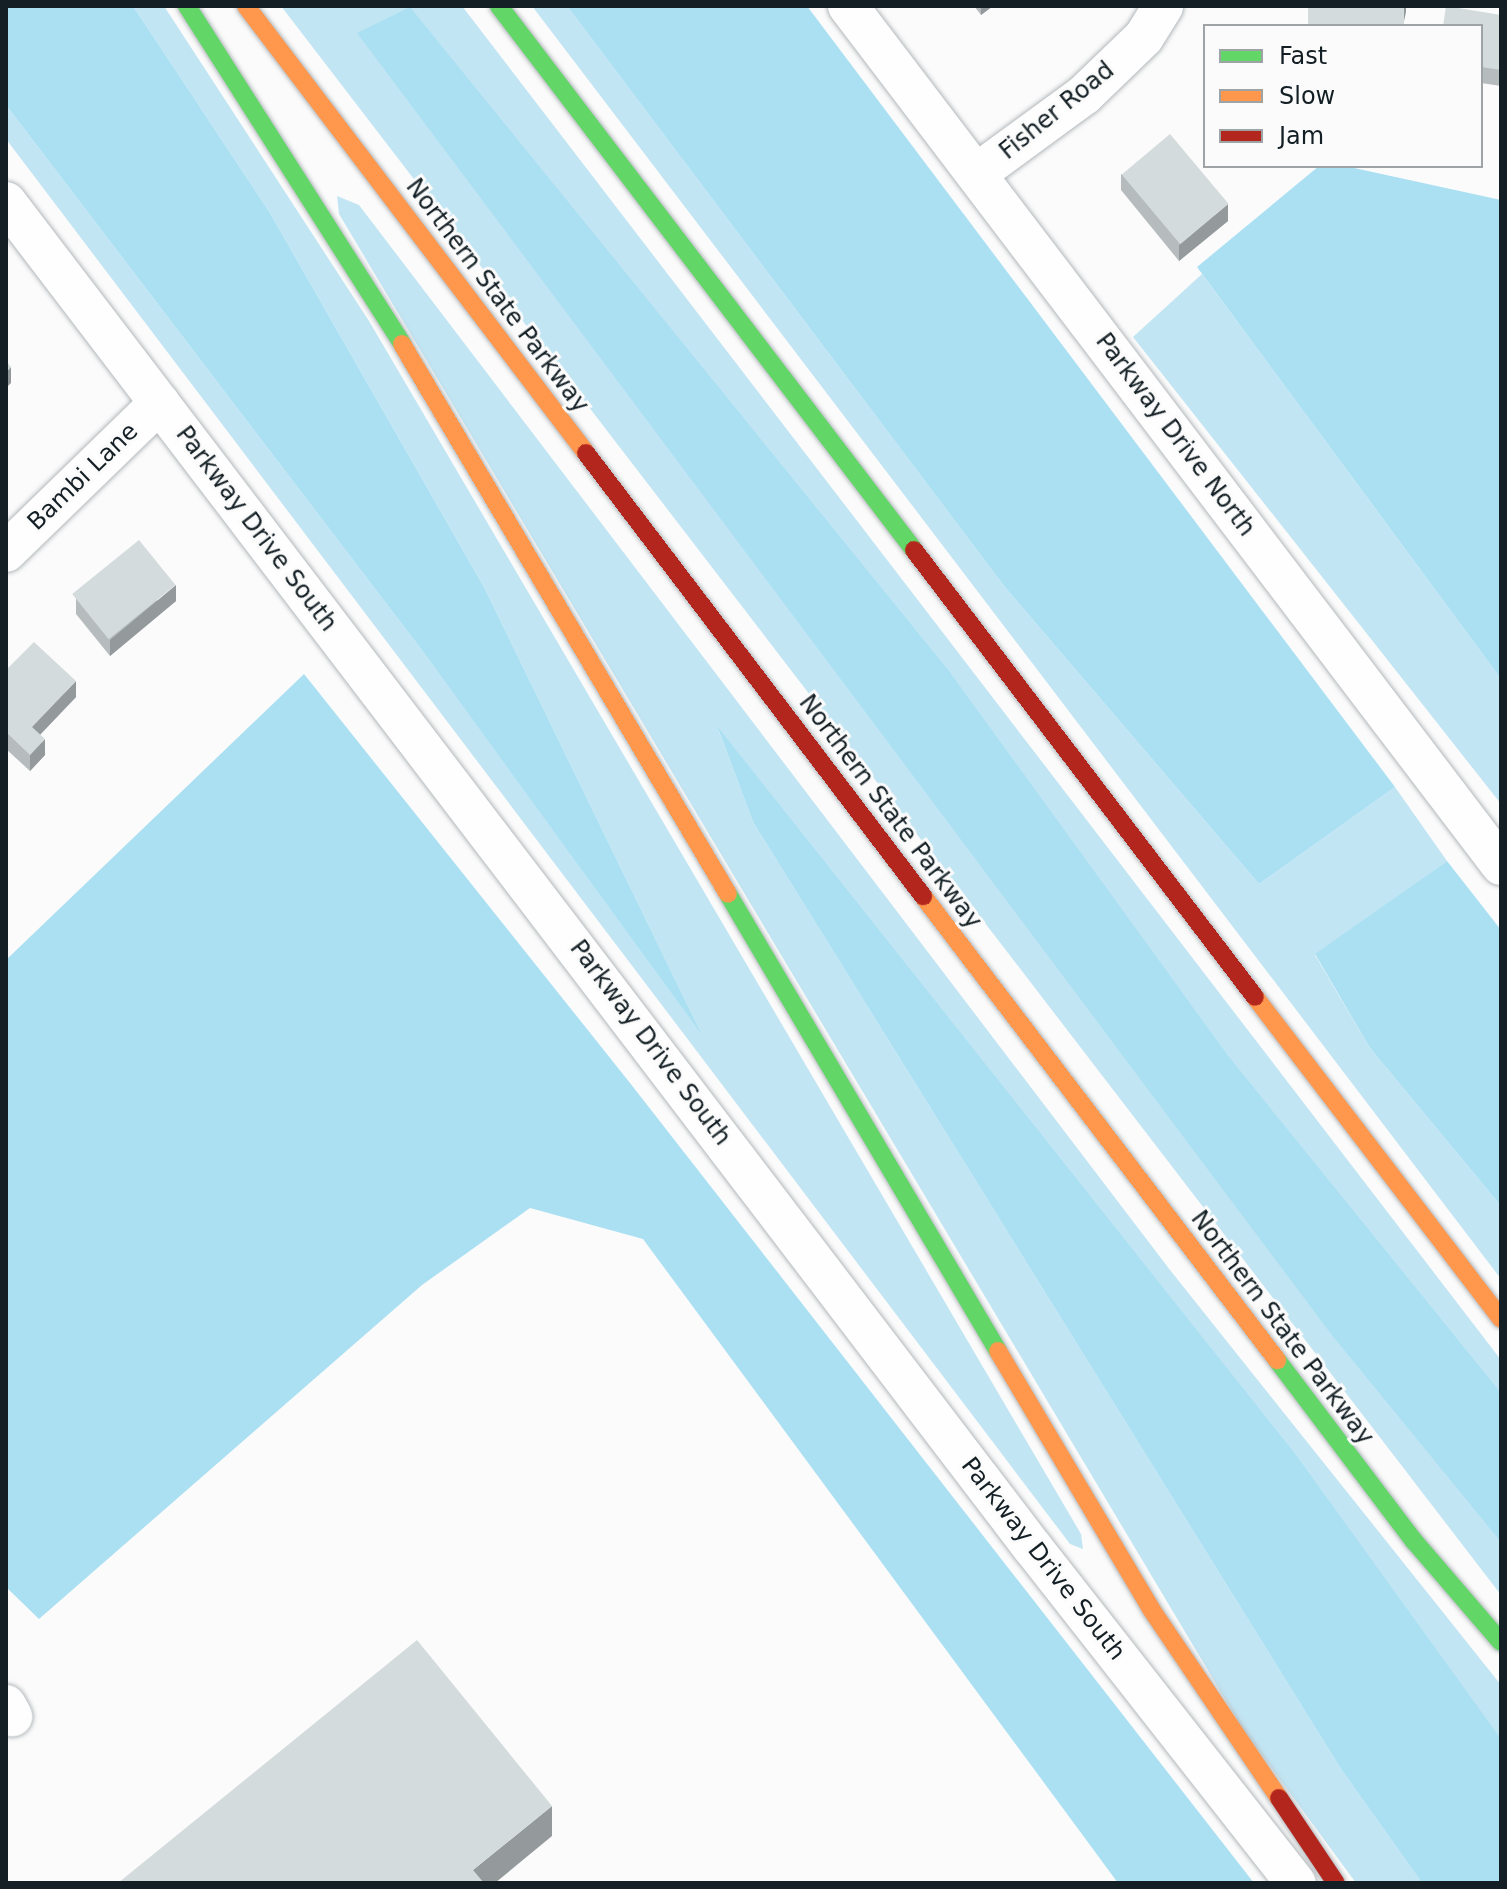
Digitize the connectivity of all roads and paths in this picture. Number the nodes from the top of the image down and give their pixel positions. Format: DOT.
graph roads {
  1 [pos="187,6"];
  2 [pos="246,6"];
  3 [pos="499,6"];
  4 [pos="848,6"];
  5 [pos="1163,6"];
  6 [pos="976,174"];
  7 [pos="6,202"];
  8 [pos="159,403"];
  9 [pos="6,552"];
  10 [pos="1501,865"];
  11 [pos="1501,1319"];
  12 [pos="1501,1642"];
  13 [pos="1296,1883"];
  14 [pos="1336,1883"];
  1 -- 14 [label="highway"];
  2 -- 12 [label="highway, Northern State Parkway"];
  3 -- 11 [label="highway"];
  4 -- 6 [label="street, Parkway Drive North"];
  5 -- 6 [label="street, Fisher Road"];
  6 -- 10 [label="street, Parkway Drive North"];
  7 -- 8 [label="street, Parkway Drive South"];
  8 -- 9 [label="street, Bambi Lane"];
  8 -- 13 [label="street, Parkway Drive South"];
}
